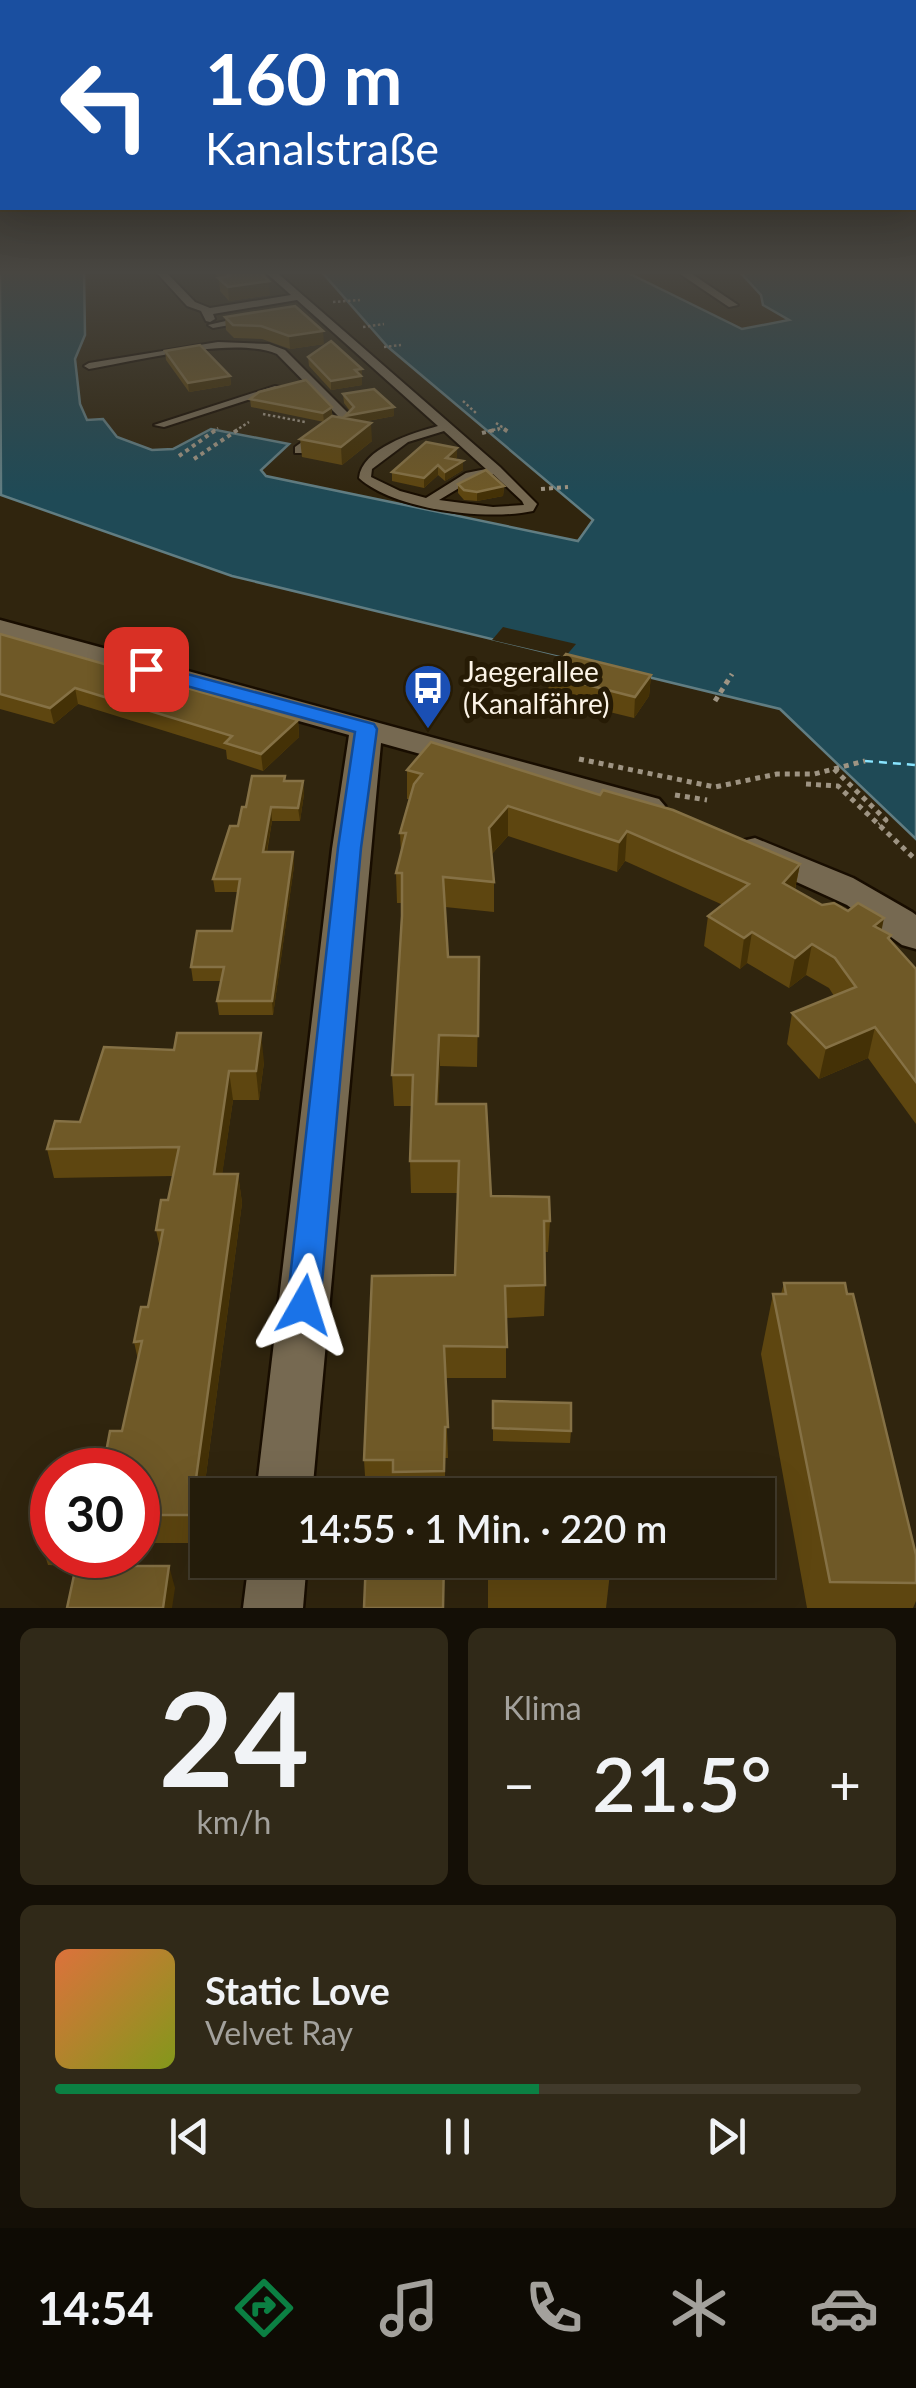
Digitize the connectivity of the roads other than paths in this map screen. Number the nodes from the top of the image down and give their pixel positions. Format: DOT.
graph roads {
  1 [pos="218,345"];
  2 [pos="244,345"];
  3 [pos="354,345"];
  4 [pos="89,366"];
  5 [pos="312,381"];
  6 [pos="400,386"];
  7 [pos="382,389"];
  8 [pos="346,395"];
  9 [pos="329,398"];
  10 [pos="160,425"];
  11 [pos="447,427"];
  12 [pos="300,450"];
  13 [pos="496,470"];
  14 [pos="431,500"];
  15 [pos="0,629"];
  16 [pos="366,729"];
  17 [pos="673,804"];
  18 [pos="724,836"];
  19 [pos="916,936"];
  20 [pos="286,1478"];
  21 [pos="276,1578"];
  22 [pos="273,1608"];
  1 -- 4 [label="lane"];
  2 -- 5 [label="lane"];
  3 -- 6 [label="lane"];
  5 -- 9 [label="lane"];
  5 -- 10 [label="lane"];
  6 -- 7 [label="lane"];
  6 -- 11 [label="lane"];
  8 -- 9 [label="lane"];
  9 -- 12 [label="lane"];
  11 -- 13 [label="lane"];
  11 -- 14 [label="lane"];
  13 -- 14 [label="lane"];
  13 -- 14 [label="lane"];
  15 -- 16 [label="street"];
  16 -- 17 [label="street"];
  16 -- 20 [label="street"];
  18 -- 19 [label="street"];
  21 -- 22 [label="street"];
}
